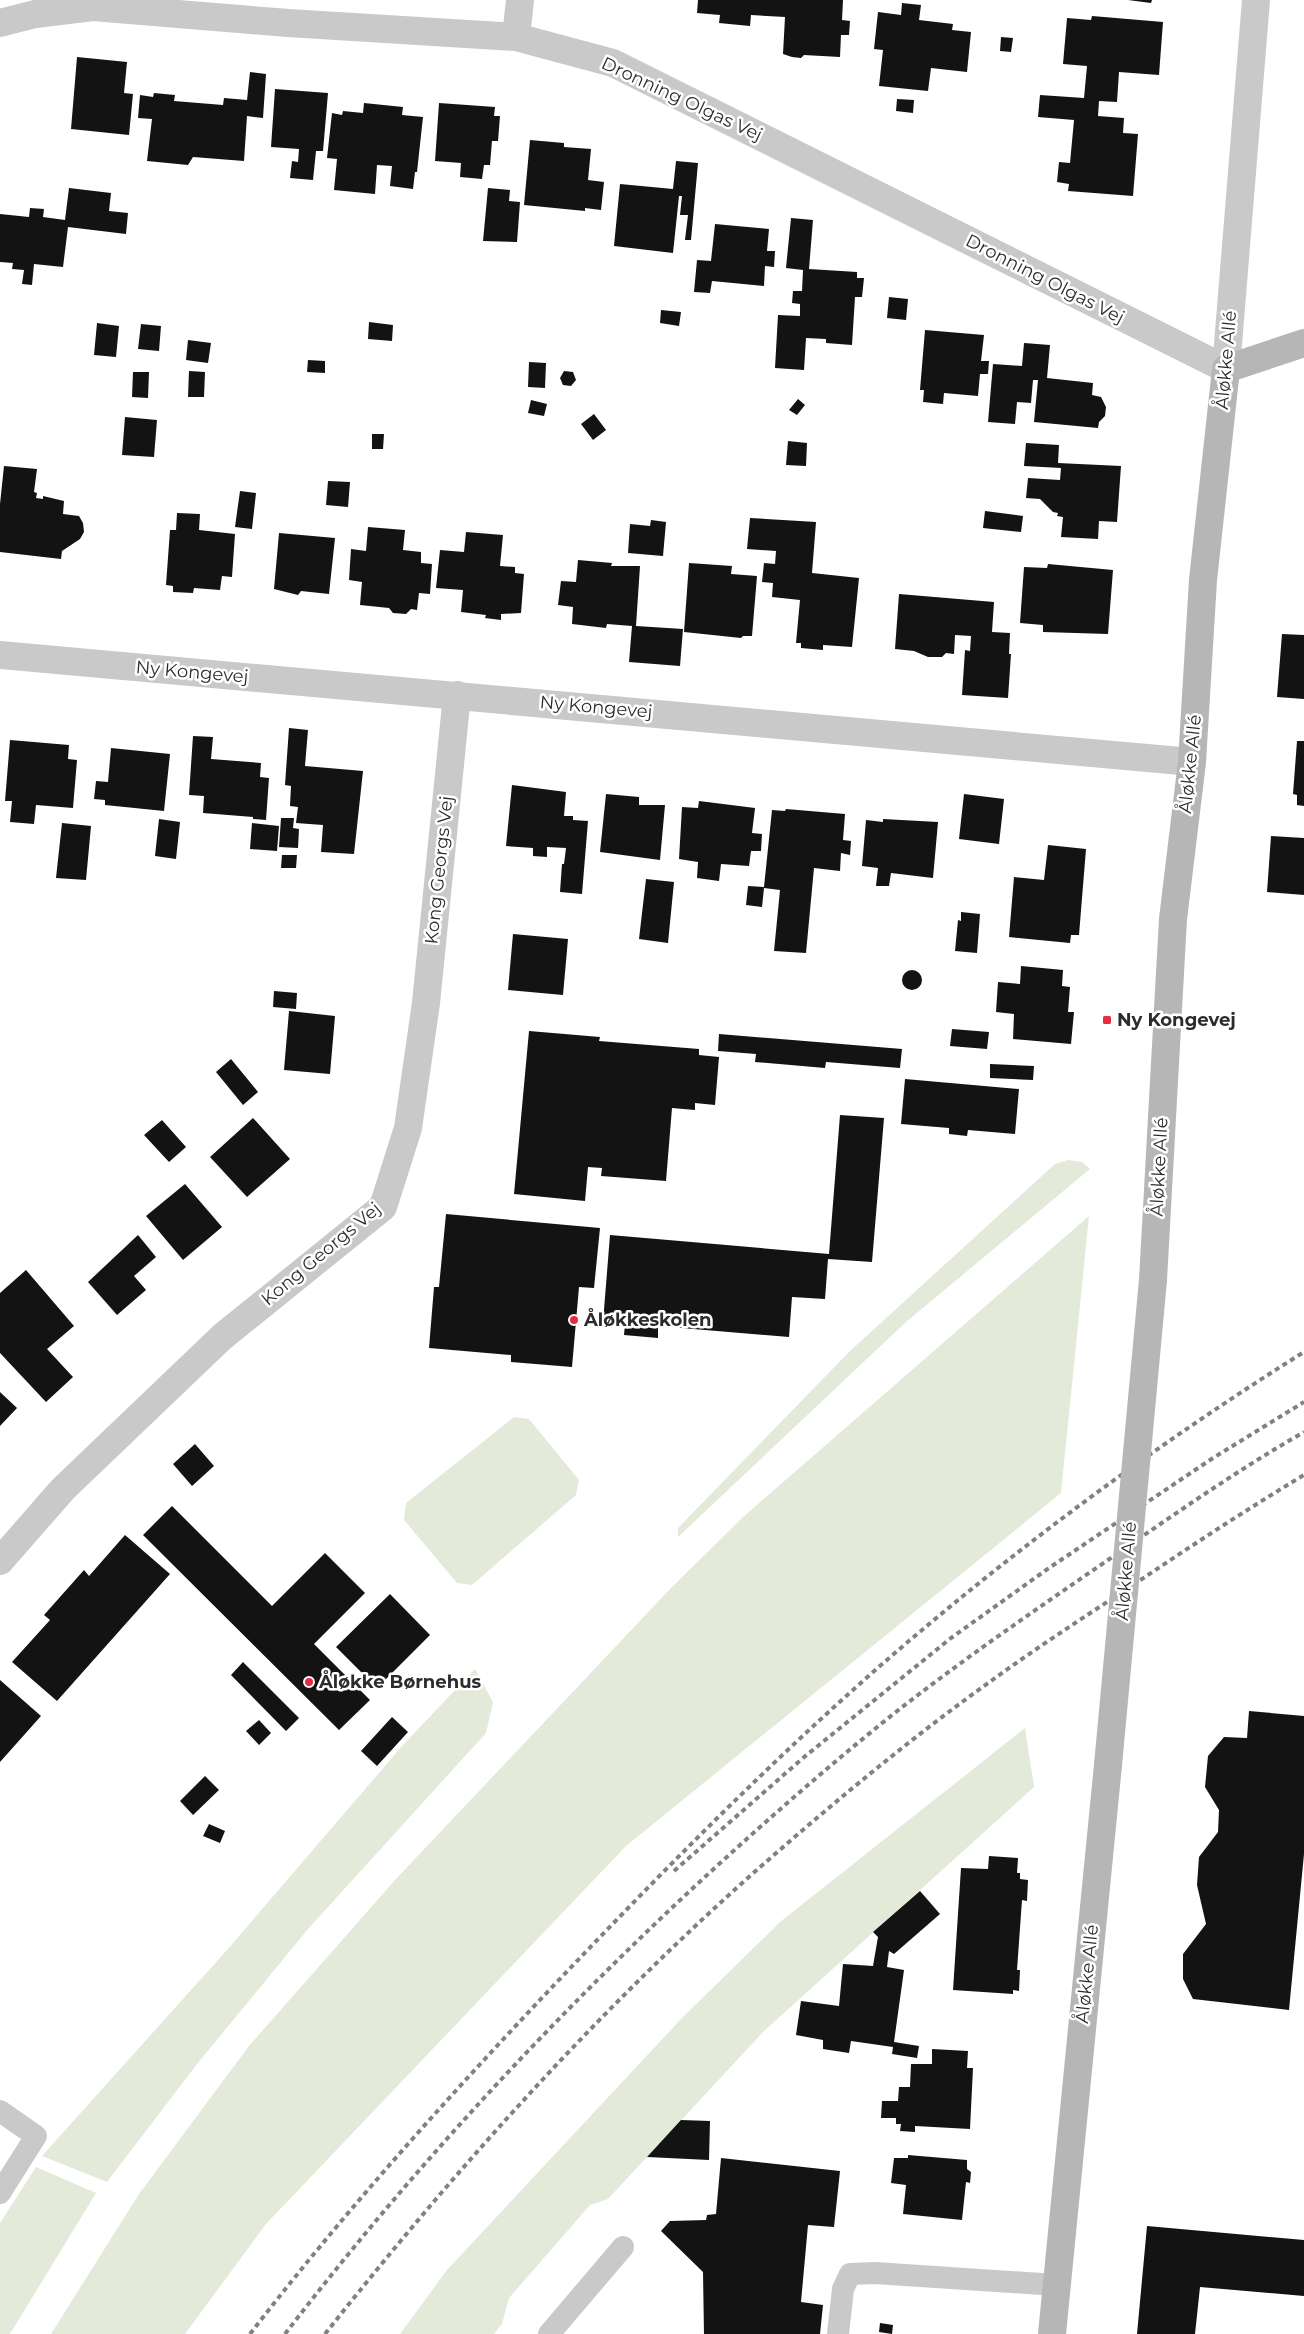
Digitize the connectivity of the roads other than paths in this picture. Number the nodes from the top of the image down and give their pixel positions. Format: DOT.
graph roads {
  1 [pos="520,0"];
  2 [pos="1256,0"];
  3 [pos="32,7"];
  4 [pos="0,23"];
  5 [pos="516,37"];
  6 [pos="1304,344"];
  7 [pos="1226,369"];
  8 [pos="0,655"];
  9 [pos="457,695"];
  10 [pos="1192,762"];
  11 [pos="0,1561"];
  12 [pos="0,2111"];
  13 [pos="0,2193"];
  14 [pos="623,2247"];
  15 [pos="1056,2285"];
  16 [pos="549,2334"];
  17 [pos="838,2334"];
  18 [pos="1052,2334"];
  1 -- 5 [label="street"];
  2 -- 7 [label="street, Åløkke Allé"];
  3 -- 4 [label="street, Dronning Olgas Vej"];
  3 -- 5 [label="street, Dronning Olgas Vej"];
  5 -- 7 [label="street, Dronning Olgas Vej"];
  6 -- 7 [label="main road"];
  7 -- 10 [label="main road, Åløkke Allé"];
  8 -- 9 [label="street, Ny Kongevej"];
  9 -- 10 [label="street, Ny Kongevej"];
  9 -- 11 [label="street, Kong Georgs Vej"];
  10 -- 15 [label="main road, Åløkke Allé, bridge"];
  12 -- 13 [label="lane"];
  14 -- 16 [label="lane"];
  15 -- 17 [label="lane"];
  15 -- 18 [label="main road, Åløkke Allé"];
}
